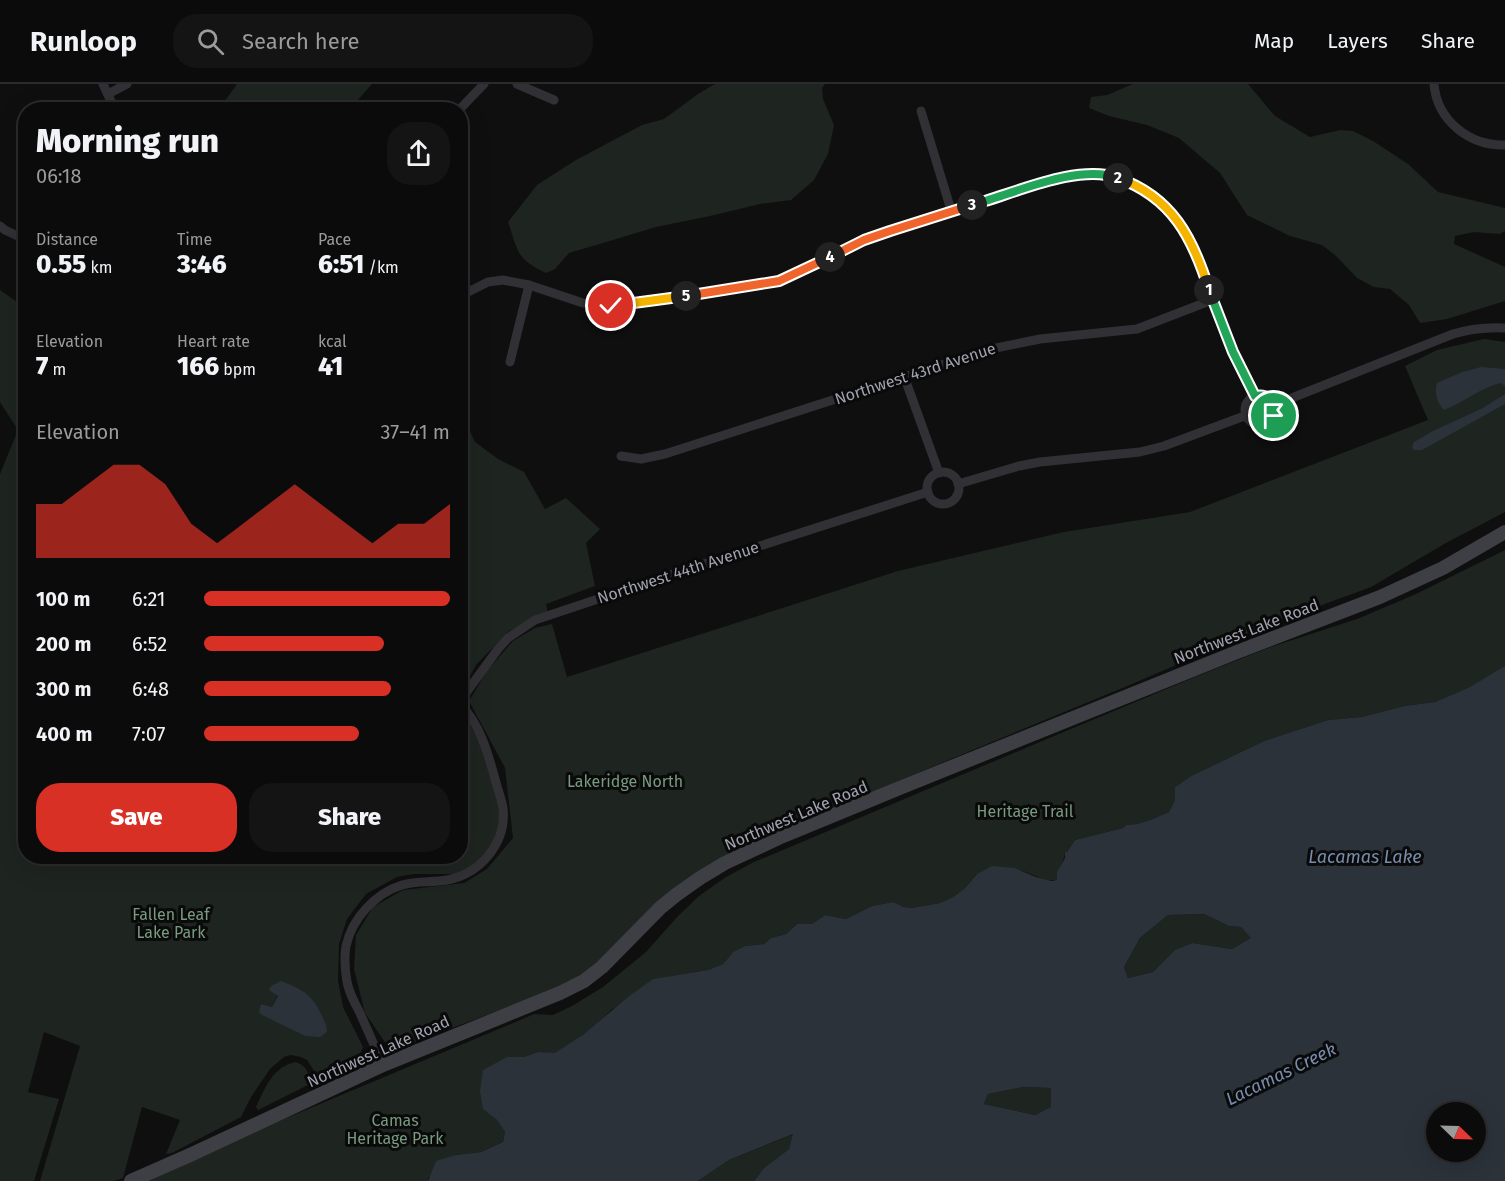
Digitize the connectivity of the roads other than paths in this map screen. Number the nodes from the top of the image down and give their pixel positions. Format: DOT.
graph roads {
  1 [pos="103,84"];
  2 [pos="127,84"];
  3 [pos="484,84"];
  4 [pos="518,84"];
  5 [pos="1434,84"];
  6 [pos="108,94"];
  7 [pos="554,100"];
  8 [pos="112,102"];
  9 [pos="467,102"];
  10 [pos="921,111"];
  11 [pos="1505,146"];
  12 [pos="951,210"];
  13 [pos="0,226"];
  14 [pos="18,236"];
  15 [pos="529,285"];
  16 [pos="468,291"];
  17 [pos="1212,300"];
  18 [pos="1505,328"];
  19 [pos="510,362"];
  20 [pos="904,376"];
  21 [pos="1255,396"];
  22 [pos="1274,405"];
  23 [pos="1247,415"];
  24 [pos="621,456"];
  25 [pos="939,473"];
  26 [pos="958,484"];
  27 [pos="928,492"];
  28 [pos="1505,532"];
  29 [pos="468,691"];
  30 [pos="468,713"];
  31 [pos="384,1065"];
  32 [pos="131,1181"];
  1 -- 6 [label="street"];
  2 -- 6 [label="street"];
  3 -- 9 [label="street"];
  4 -- 7 [label="street"];
  5 -- 11 [label="street"];
  6 -- 8 [label="street"];
  10 -- 12 [label="street"];
  12 -- 15 [label="street"];
  12 -- 17 [label="street"];
  13 -- 14 [label="street"];
  15 -- 16 [label="street"];
  15 -- 19 [label="street"];
  17 -- 20 [label="street, Northwest 43rd Avenue"];
  17 -- 21 [label="street"];
  18 -- 22 [label="street"];
  20 -- 24 [label="street, Northwest 43rd Avenue"];
  20 -- 25 [label="street"];
  21 -- 22 [label="street"];
  21 -- 23 [label="street"];
  22 -- 23 [label="street"];
  23 -- 26 [label="street"];
  25 -- 26 [label="street"];
  25 -- 27 [label="street"];
  26 -- 27 [label="street"];
  27 -- 29 [label="street, Northwest 44th Avenue"];
  28 -- 31 [label="main road, Northwest Lake Road"];
  30 -- 31 [label="street"];
  31 -- 32 [label="main road, Northwest Lake Road"];
}
